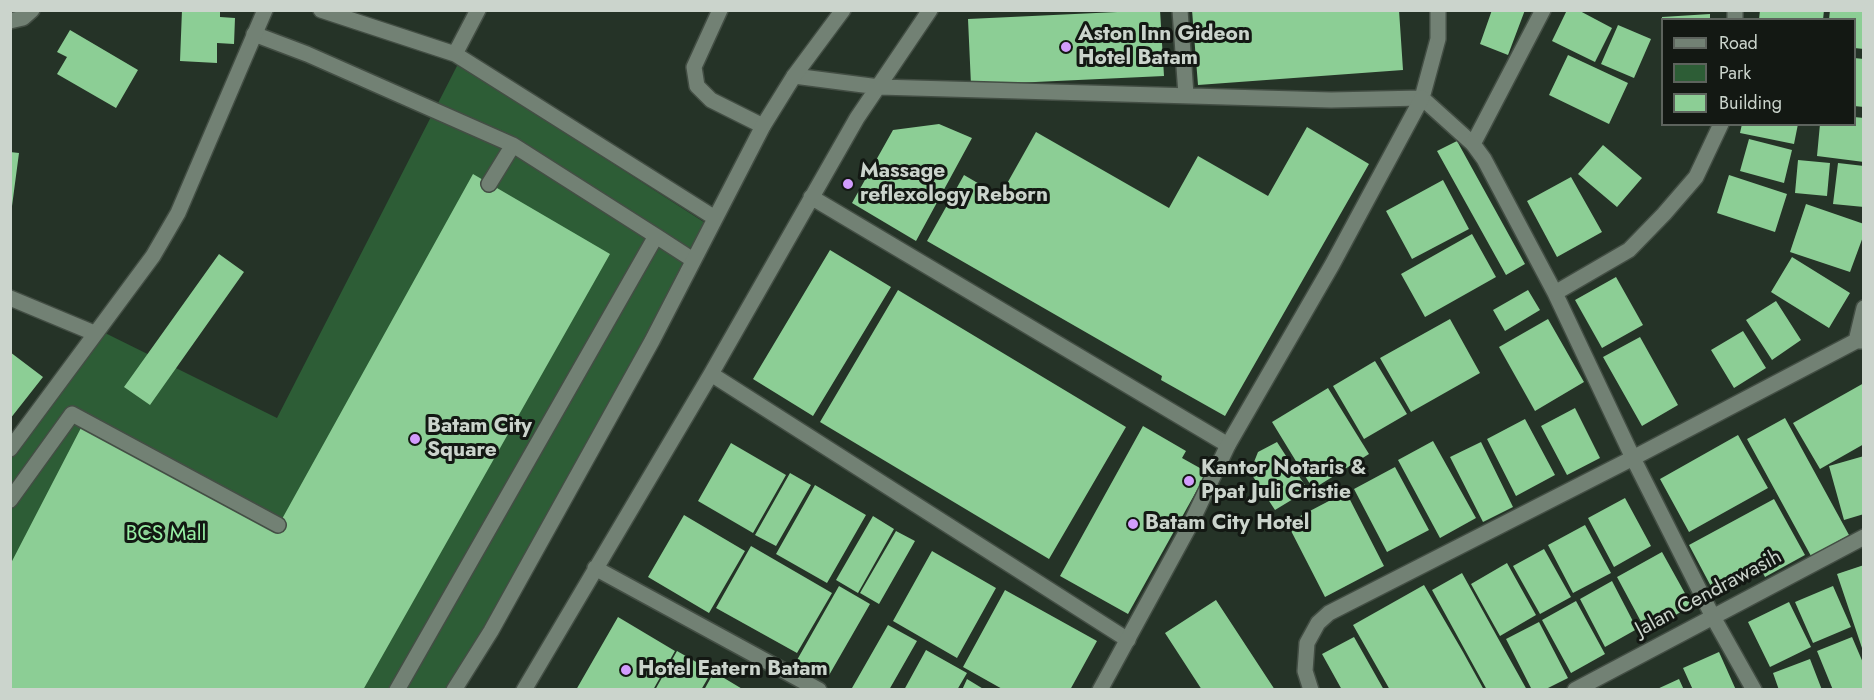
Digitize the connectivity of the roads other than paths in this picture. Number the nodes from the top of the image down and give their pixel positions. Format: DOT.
graph roads {
  1 [pos="32,10"];
  2 [pos="265,10"];
  3 [pos="321,10"];
  4 [pos="478,10"];
  5 [pos="720,10"];
  6 [pos="843,10"];
  7 [pos="930,10"];
  8 [pos="1180,10"];
  9 [pos="1438,10"];
  10 [pos="1543,10"];
  11 [pos="10,21"];
  12 [pos="255,34"];
  13 [pos="455,54"];
  14 [pos="794,76"];
  15 [pos="879,87"];
  16 [pos="1186,95"];
  17 [pos="1422,98"];
  18 [pos="763,126"];
  19 [pos="1720,126"];
  20 [pos="1473,144"];
  21 [pos="513,145"];
  22 [pos="489,183"];
  23 [pos="812,197"];
  24 [pos="715,218"];
  25 [pos="656,236"];
  26 [pos="693,260"];
  27 [pos="1555,293"];
  28 [pos="10,298"];
  29 [pos="1863,308"];
  30 [pos="94,333"];
  31 [pos="1860,341"];
  32 [pos="711,374"];
  33 [pos="1228,445"];
  34 [pos="10,449"];
  35 [pos="1633,458"];
  36 [pos="10,500"];
  37 [pos="278,525"];
  38 [pos="1863,537"];
  39 [pos="595,568"];
  40 [pos="1713,617"];
  41 [pos="1128,640"];
  42 [pos="397,690"];
  43 [pos="454,690"];
  44 [pos="524,690"];
  45 [pos="819,690"];
  46 [pos="1100,690"];
  47 [pos="1311,690"];
  48 [pos="1575,690"];
  49 [pos="1754,690"];
  1 -- 11 [label="street"];
  2 -- 12 [label="street"];
  3 -- 13 [label="street"];
  4 -- 13 [label="street"];
  5 -- 18 [label="street"];
  6 -- 14 [label="street"];
  7 -- 15 [label="street"];
  8 -- 16 [label="street"];
  9 -- 17 [label="street"];
  10 -- 20 [label="street"];
  12 -- 21 [label="street"];
  12 -- 30 [label="street"];
  13 -- 24 [label="street"];
  14 -- 15 [label="street"];
  14 -- 18 [label="street"];
  15 -- 16 [label="street"];
  15 -- 23 [label="street"];
  16 -- 17 [label="street"];
  17 -- 20 [label="street"];
  17 -- 33 [label="street"];
  18 -- 24 [label="street"];
  19 -- 27 [label="street"];
  20 -- 27 [label="street"];
  21 -- 22 [label="street"];
  21 -- 25 [label="street"];
  23 -- 32 [label="street"];
  23 -- 33 [label="street"];
  24 -- 26 [label="street"];
  25 -- 26 [label="street"];
  25 -- 42 [label="street"];
  26 -- 43 [label="street"];
  27 -- 35 [label="street"];
  28 -- 30 [label="street"];
  29 -- 31 [label="street"];
  30 -- 34 [label="street"];
  31 -- 35 [label="street"];
  32 -- 39 [label="street"];
  32 -- 41 [label="street"];
  33 -- 41 [label="street"];
  35 -- 40 [label="street"];
  35 -- 47 [label="street"];
  36 -- 37 [label="street"];
  38 -- 40 [label="street, Jalan Cendrawasih"];
  39 -- 44 [label="street"];
  39 -- 45 [label="street"];
  40 -- 48 [label="street, Jalan Cendrawasih"];
  40 -- 49 [label="street"];
  41 -- 46 [label="street"];
}
